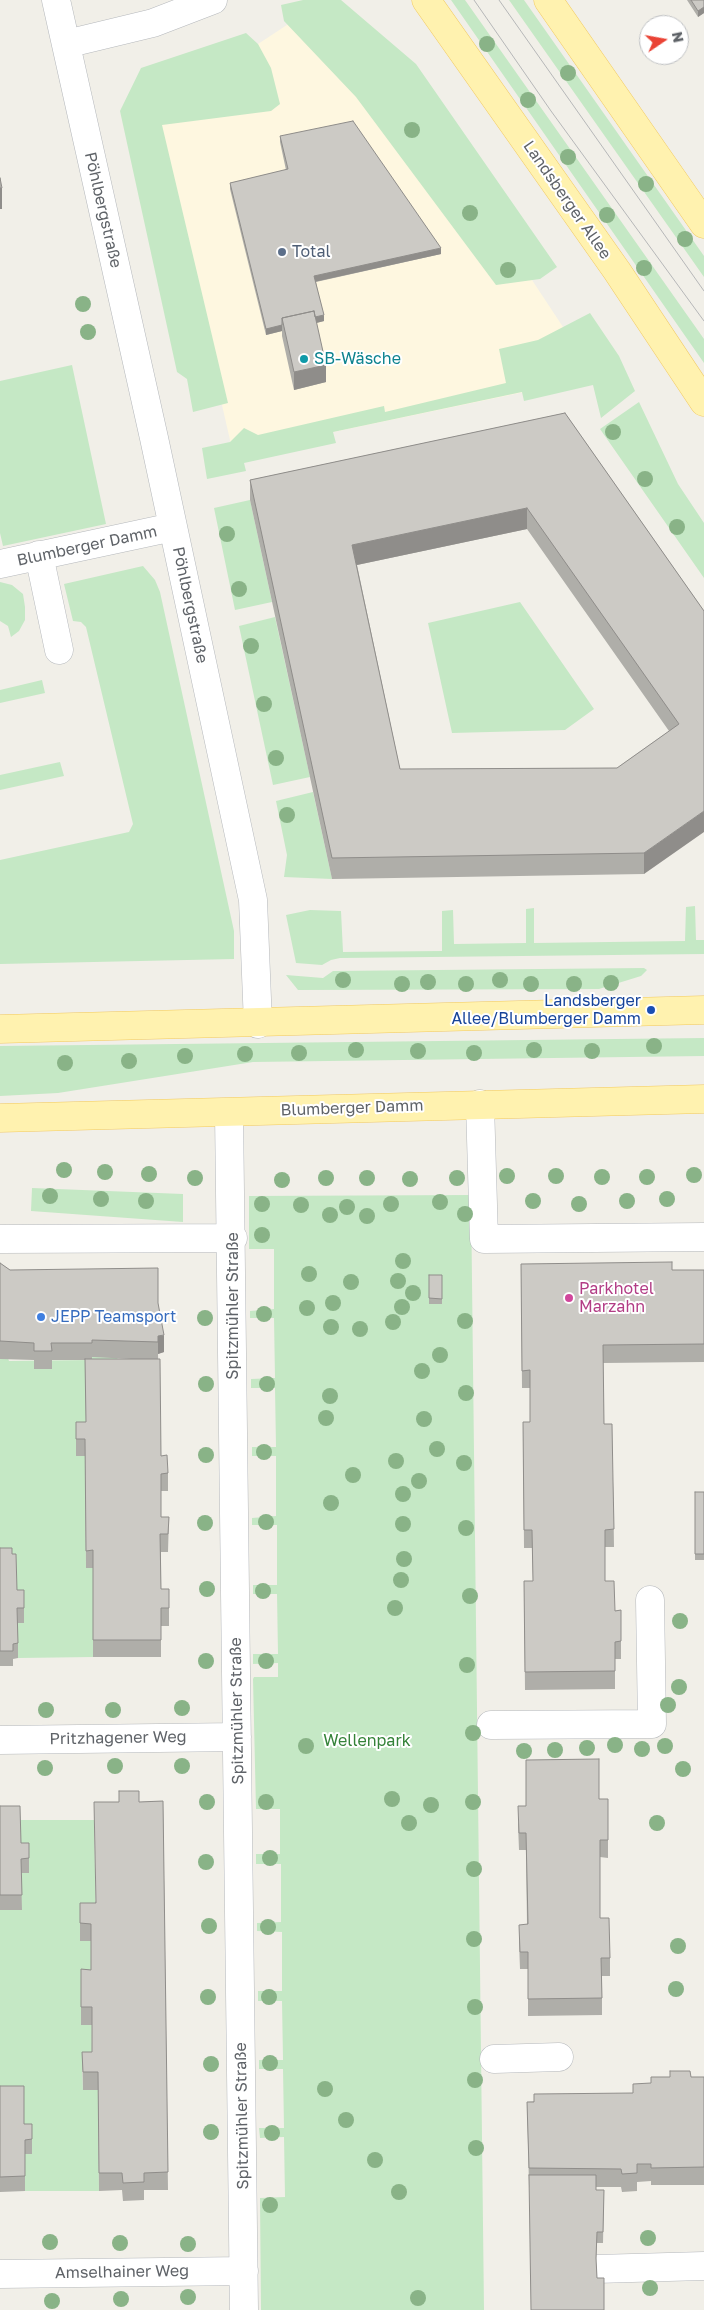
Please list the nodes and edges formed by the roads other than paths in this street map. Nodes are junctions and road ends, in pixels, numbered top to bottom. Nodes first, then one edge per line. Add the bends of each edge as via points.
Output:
1 (56, 0) edge
2 (213, 0) edge
3 (426, 0) edge
4 (548, 0) edge
5 (66, 44) junction
6 (704, 224) edge
7 (704, 402) edge
8 (174, 527) junction
9 (39, 555) junction
10 (0, 564) edge
11 (59, 650) dead end
12 (704, 1010) edge
13 (258, 1024) junction
14 (0, 1029) edge
15 (704, 1099) edge
16 (480, 1104) junction
17 (230, 1113) junction
18 (0, 1118) edge
19 (704, 1237) edge
20 (233, 1238) junction
21 (0, 1239) edge
22 (650, 1600) dead end
23 (491, 1725) dead end
24 (237, 1736) junction
25 (0, 1740) edge
26 (559, 2058) dead end
27 (494, 2059) dead end
28 (704, 2266) edge
29 (596, 2268) edge
30 (244, 2271) junction
31 (0, 2274) edge
32 (244, 2310) edge

1 - 5 street, Pöhlbergstraße
2 - 5 street via 153,23
3 - 7 main road, Landsberger Allee via 617,270
4 - 6 main road
5 - 8 street, Pöhlbergstraße
8 - 9 street, Blumberger Damm
8 - 13 street, Pöhlbergstraße via 253,900
9 - 10 street, Blumberger Damm
9 - 11 street
12 - 13 main road
13 - 14 main road
15 - 16 main road, Blumberger Damm
16 - 17 main road, Blumberger Damm
16 - 19 street via 484,1239
17 - 18 main road, Blumberger Damm
17 - 20 street, Spitzmühler Straße
20 - 21 street
20 - 24 street, Spitzmühler Straße
22 - 23 street via 652,1724
24 - 25 street, Pritzhagener Weg
24 - 30 street, Spitzmühler Straße
26 - 27 street
28 - 29 street
30 - 31 street, Amselhainer Weg
30 - 32 street, Spitzmühler Straße

